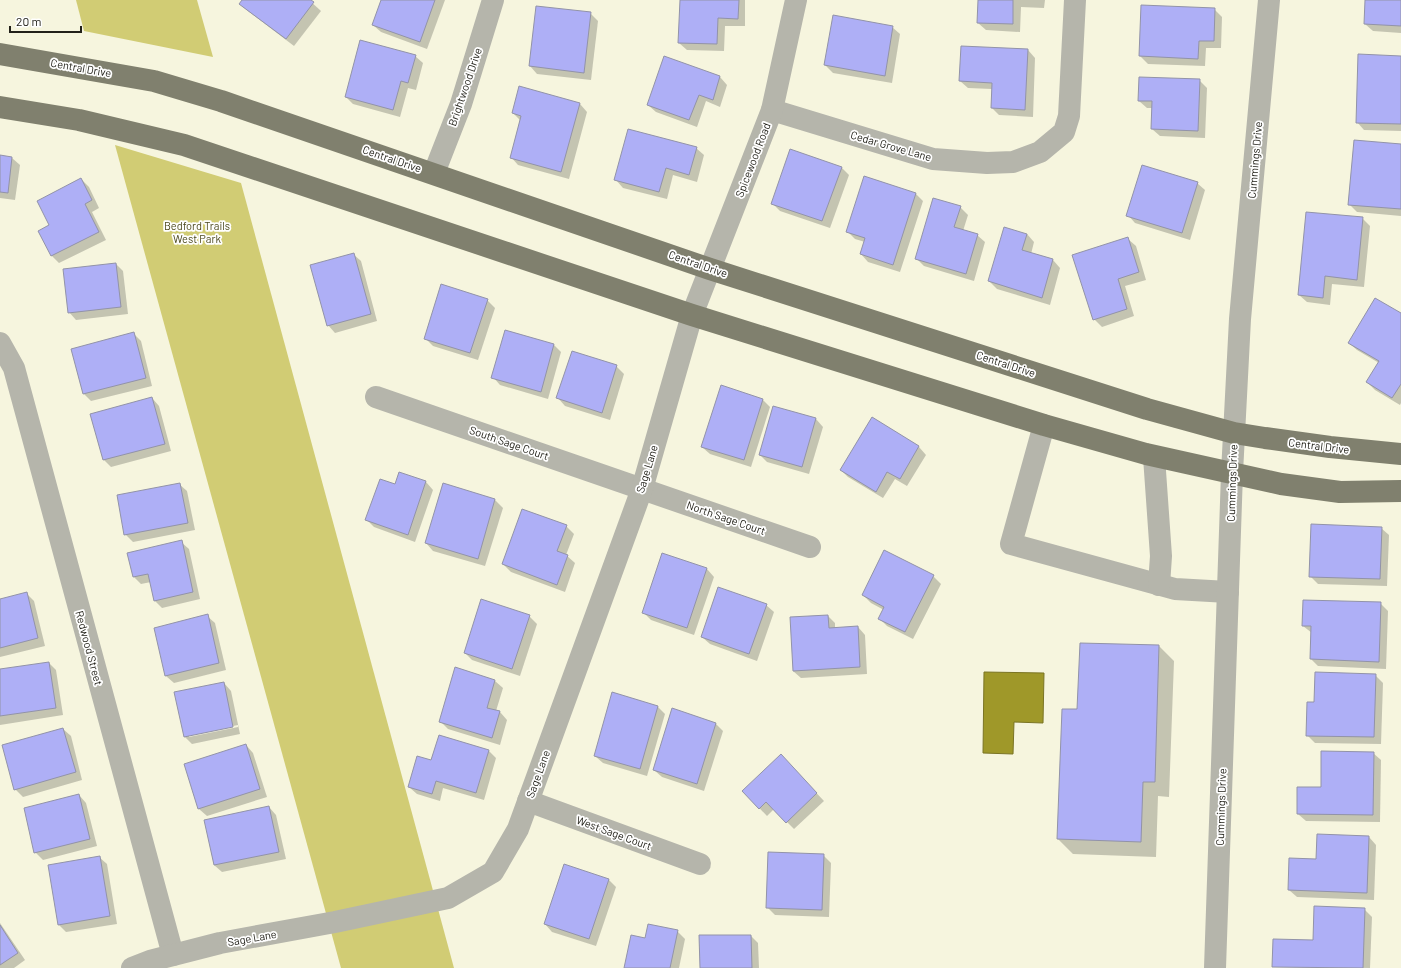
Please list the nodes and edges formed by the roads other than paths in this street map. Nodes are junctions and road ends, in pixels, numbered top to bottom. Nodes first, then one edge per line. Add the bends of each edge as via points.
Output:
1 (493, 0) edge
2 (796, 0) edge
3 (1075, 0) edge
4 (1269, 0) edge
5 (0, 54) edge
6 (0, 107) edge
7 (772, 110) junction
8 (434, 173) junction
9 (710, 269) junction
10 (692, 315) junction
11 (0, 343) edge
12 (376, 397) dead end
13 (1044, 426) junction
14 (1234, 433) junction
15 (1401, 454) edge
16 (1154, 456) junction
17 (1232, 473) junction
18 (642, 489) junction
19 (1401, 491) edge
20 (810, 547) dead end
21 (1159, 585) junction
22 (1228, 592) junction
23 (528, 801) junction
24 (700, 864) dead end
25 (173, 955) junction
26 (132, 968) edge
27 (1215, 968) edge

1 - 8 street, Brightwood Drive via 461,104
2 - 7 street, Spicewood Road
3 - 7 street, Cedar Grove Lane via 1069,116 1064,132 1050,145 1013,162 933,159
4 - 14 street, Cummings Drive via 1240,319
5 - 8 main road, Central Drive via 154,81
6 - 10 main road via 79,120 184,145
7 - 9 street, Spicewood Road
8 - 9 main road, Central Drive
9 - 10 street, Spicewood Road
9 - 14 main road, Central Drive via 1147,410
10 - 13 main road
10 - 18 street, Sage Lane
11 - 25 street, Redwood Street via 14,368
12 - 18 street, South Sage Court
13 - 16 main road
13 - 21 street via 1011,544
14 - 15 main road, Central Drive
14 - 17 street, Cummings Drive
16 - 17 main road
16 - 21 street via 1160,556
17 - 19 main road via 1282,484 1340,492
17 - 22 street, Cummings Drive
18 - 20 street, North Sage Court
18 - 23 street, Sage Lane
21 - 22 street via 1176,590
22 - 27 street, Cummings Drive
23 - 24 street, West Sage Court
23 - 25 street, Sage Lane via 518,829 493,872 448,898 220,943
25 - 26 street, Sage Lane

